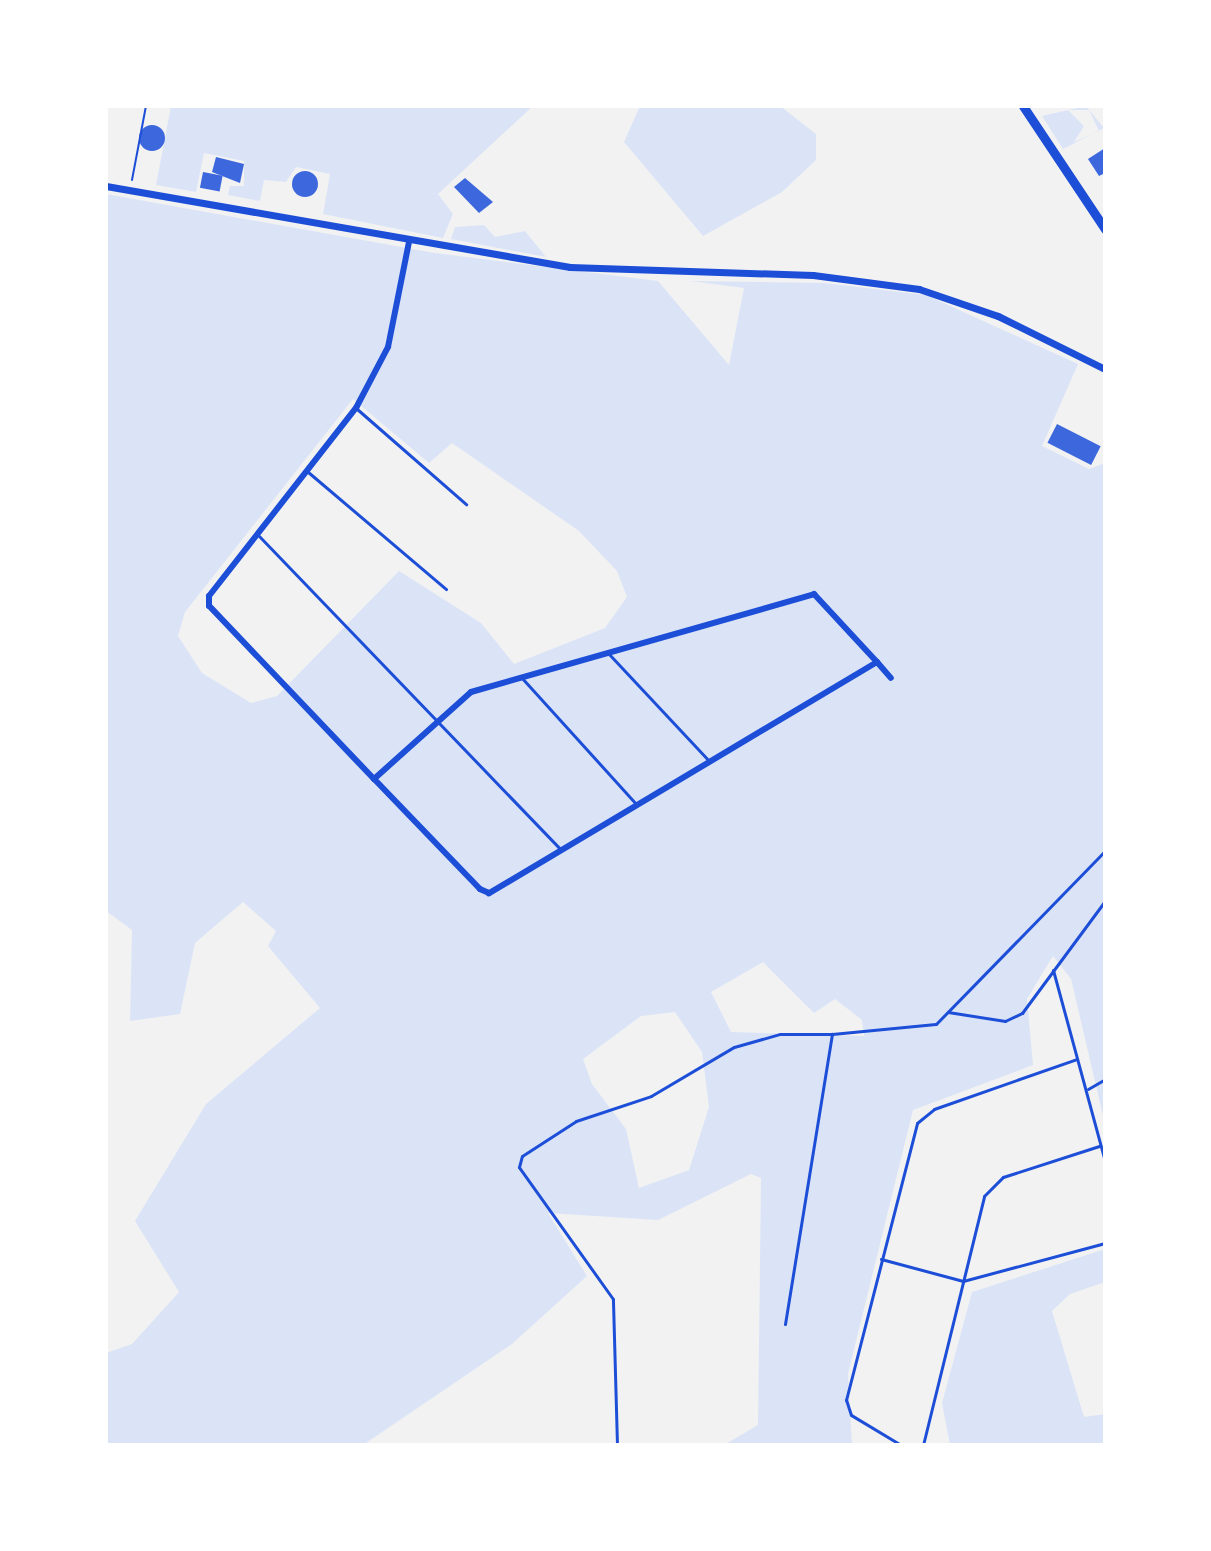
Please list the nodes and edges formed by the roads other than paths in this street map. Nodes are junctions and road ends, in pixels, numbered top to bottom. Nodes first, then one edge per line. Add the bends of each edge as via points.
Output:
1 (1023, 106) edge
2 (106, 186) edge
3 (1105, 229) edge
4 (409, 242) junction
5 (1105, 369) edge
6 (356, 408) junction
7 (308, 472) junction
8 (466, 504) dead end
9 (259, 536) junction
10 (446, 589) dead end
11 (608, 653) junction
12 (877, 662) junction
13 (521, 677) junction
14 (891, 678) dead end
15 (439, 719) junction
16 (709, 762) junction
17 (374, 779) junction
18 (637, 805) junction
19 (561, 850) junction
20 (1105, 851) edge
21 (1105, 901) edge
22 (1053, 970) junction
23 (947, 1012) junction
24 (832, 1034) junction
25 (1077, 1059) junction
26 (1105, 1079) edge
27 (1086, 1090) junction
28 (1099, 1146) junction
29 (1105, 1161) edge
30 (1105, 1243) edge
31 (881, 1258) junction
32 (963, 1281) junction
33 (785, 1324) dead end
34 (617, 1445) edge
35 (901, 1445) edge
36 (923, 1445) edge

1 - 3 main road
2 - 4 street
4 - 5 street via 621,272 813,275 919,289 998,316
4 - 6 street via 388,347
6 - 7 street
6 - 8 lane
7 - 9 street
7 - 10 lane
9 - 15 lane
9 - 17 street via 209,596 209,606
11 - 12 street via 814,594
11 - 13 street
11 - 16 lane
12 - 14 street
12 - 16 street
13 - 15 street via 471,692
13 - 18 lane
15 - 17 street
15 - 19 lane
16 - 18 street
17 - 19 street via 489,893
18 - 19 street
20 - 23 lane
21 - 22 lane
22 - 23 lane via 1013,1019
22 - 25 lane
23 - 24 lane via 930,1028
24 - 33 lane
24 - 34 lane via 780,1034 734,1047 651,1096 576,1121 522,1156 519,1167 613,1299
25 - 27 lane
25 - 31 lane via 924,1114
26 - 27 lane
27 - 28 lane
28 - 29 lane
28 - 32 lane via 992,1184
30 - 32 lane
31 - 32 lane
31 - 35 lane via 846,1408
32 - 36 lane

